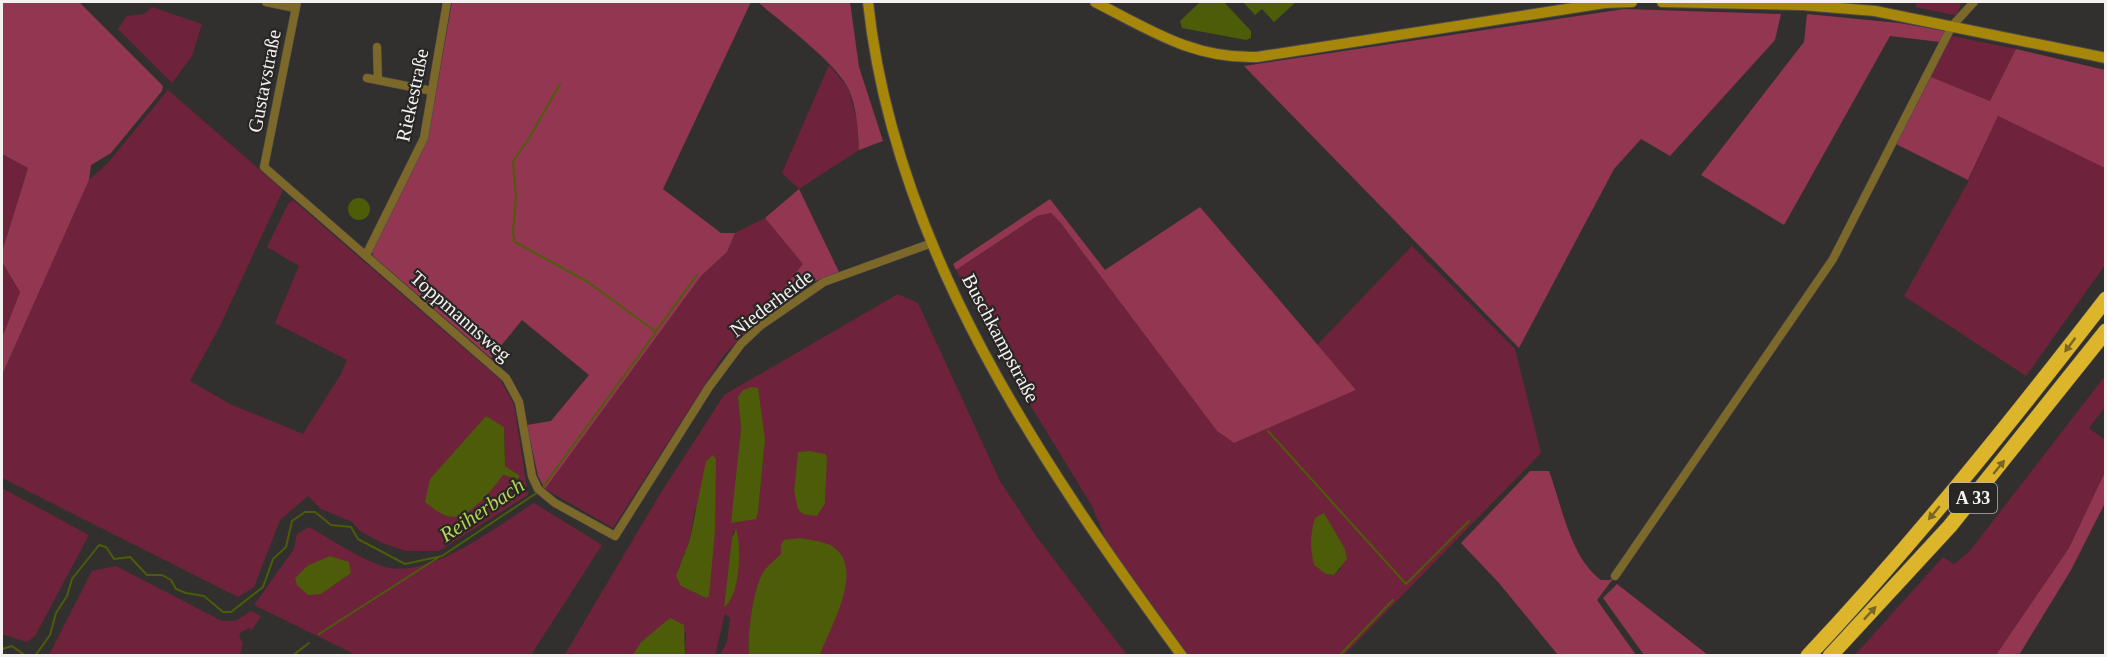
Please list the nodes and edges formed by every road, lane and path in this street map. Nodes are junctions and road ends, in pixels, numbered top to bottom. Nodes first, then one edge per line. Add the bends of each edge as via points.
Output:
1 (266, 2) edge
2 (447, 2) edge
3 (868, 2) edge
4 (1095, 2) edge
5 (1632, 2) edge
6 (1662, 2) edge
7 (1974, 2) edge
8 (296, 5) edge
9 (1952, 27) junction
10 (377, 47) dead end
11 (2106, 58) edge
12 (367, 78) dead end
13 (378, 80) junction
14 (432, 91) junction
15 (264, 168) joint
16 (932, 243) junction
17 (366, 255) junction
18 (2106, 299) edge
19 (2106, 331) edge
20 (615, 536) joint
21 (1616, 576) dead end
22 (1182, 656) edge
23 (1808, 656) edge
24 (1830, 656) edge

1 - 8 street
2 - 14 street, Riekestraße
3 - 16 street, Buschkampstraße via 883,92
4 - 5 street via 1174,43 1232,58 1581,6
6 - 9 street via 1846,7
7 - 9 street
8 - 15 street, Gustavstraße
9 - 11 street
9 - 21 street via 1833,259
10 - 13 street
12 - 13 street
13 - 14 street
14 - 17 street, Riekestraße via 424,138
15 - 17 street, Toppmannsweg
16 - 20 street, Niederheide via 824,282 741,344
16 - 22 street, Buschkampstraße via 963,312 1047,460 1109,556
17 - 20 street, Toppmannsweg via 506,378 519,402 532,476 538,489
18 -> 23 highway, A 33 via 1968,473
24 -> 19 highway, A 33 via 1950,526

